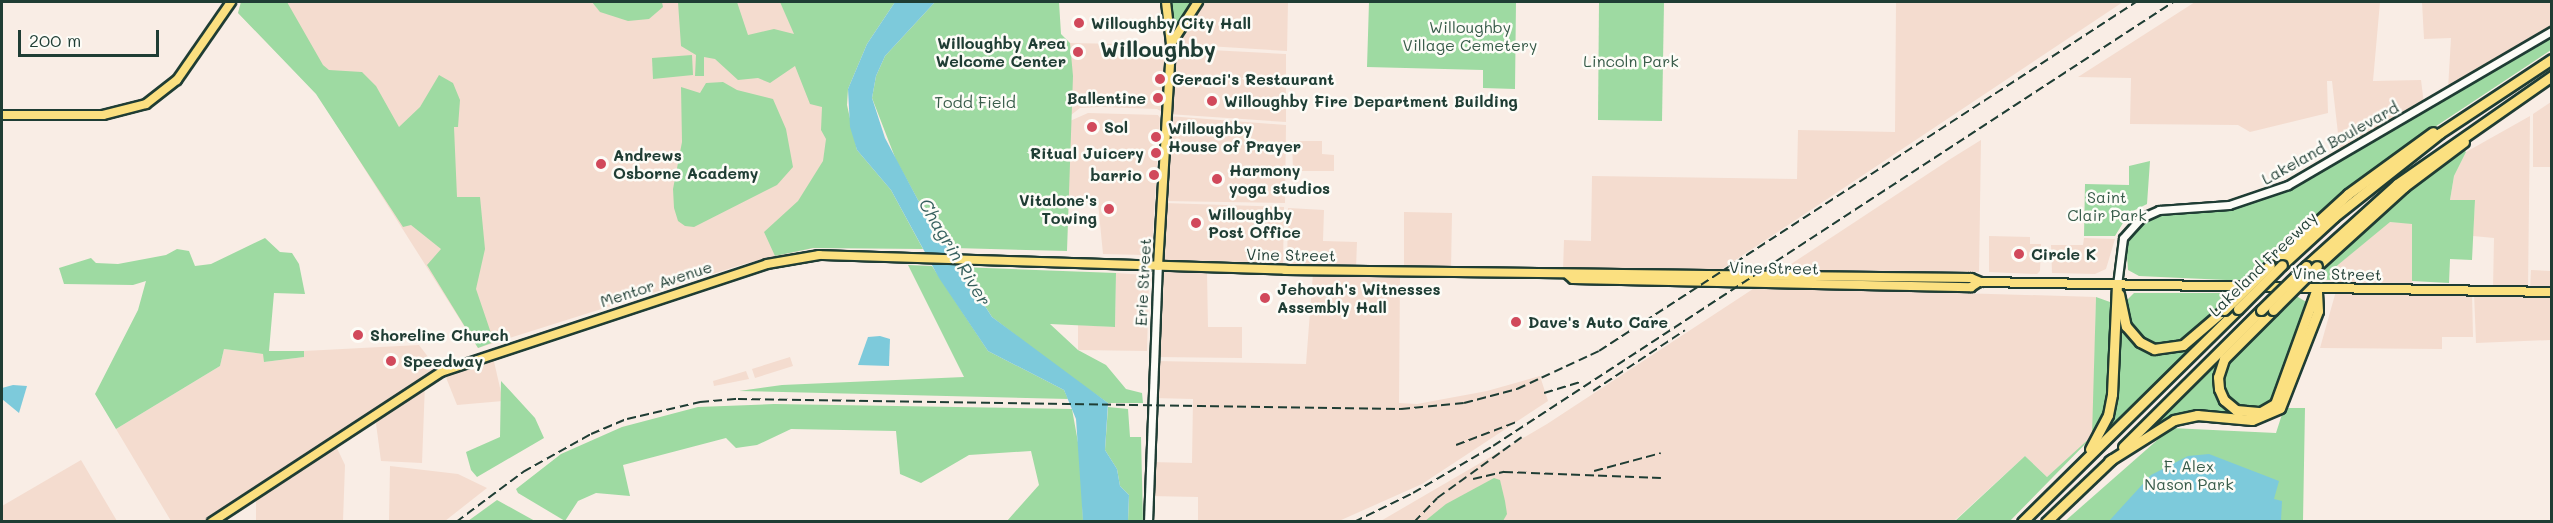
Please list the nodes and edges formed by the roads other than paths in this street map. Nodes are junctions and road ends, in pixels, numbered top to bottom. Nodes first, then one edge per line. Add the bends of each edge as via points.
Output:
1 (231, 2) edge
2 (1166, 2) edge
3 (1198, 2) edge
4 (1169, 25) junction
5 (1183, 27) junction
6 (2552, 31) edge
7 (1171, 44) junction
8 (2552, 59) edge
9 (2552, 76) edge
10 (2510, 87) junction
11 (2, 115) edge
12 (2490, 118) junction
13 (1158, 266) junction
14 (2117, 285) junction
15 (2317, 289) junction
16 (2552, 292) edge
17 (2086, 457) junction
18 (2109, 461) junction
19 (212, 522) edge
20 (1148, 522) edge
21 (2022, 522) edge
22 (2046, 522) edge

1 - 11 main road via 177,80 146,104 103,115
2 - 4 main road, Erie Street
3 - 5 main road
4 - 5 main road
4 - 7 main road, Erie Street
5 - 7 main road
6 - 14 street, Lakeland Boulevard via 2288,185 2229,205 2159,210 2141,218 2123,238
7 - 13 main road, Erie Street
8 - 10 highway, Lakeland Freeway
9 - 12 highway, Lakeland Freeway
10 - 14 highway, bridge via 2478,102 2348,194 2183,345 2154,349 2140,342 2126,326
10 - 17 highway, Lakeland Freeway, bridge via 2391,171 2282,265
12 - 15 highway, bridge via 2404,187 2224,359 2219,389 2224,400 2236,410 2261,412 2275,404
12 - 18 highway, Lakeland Freeway, bridge via 2397,184 2306,266
13 - 14 main road, Vine Street via 1971,278 1978,282
13 - 19 main road, Mentor Avenue via 819,255 767,264 441,372
13 - 20 street, Erie Street
14 - 15 main road, Vine Street
14 - 17 highway via 2112,394 2108,415
15 - 16 main road, Vine Street
15 - 18 highway via 2318,311 2280,408 2252,420 2197,415 2174,420
17 - 21 highway, Lakeland Freeway
18 - 22 highway, Lakeland Freeway

